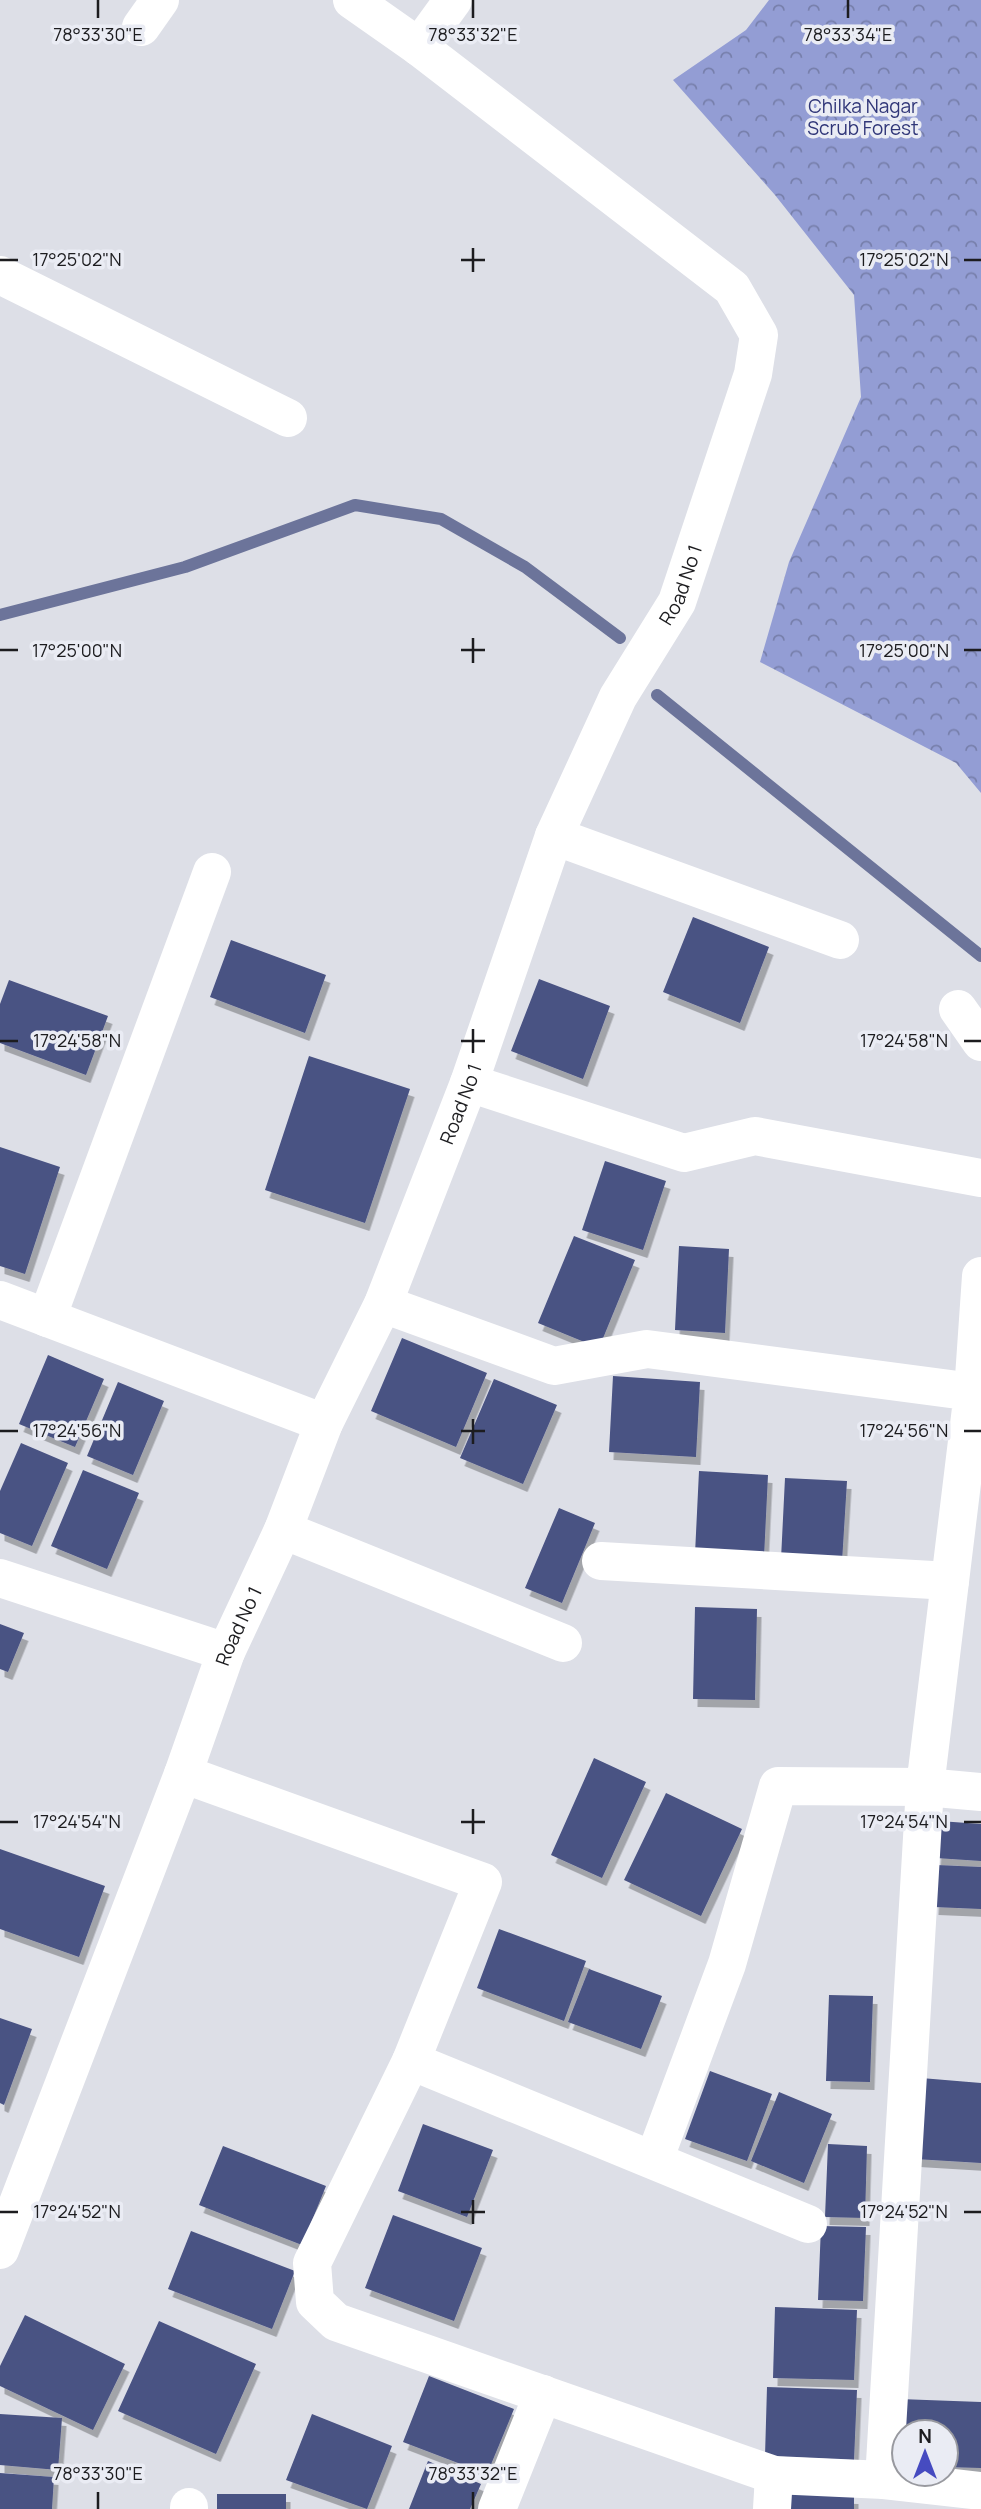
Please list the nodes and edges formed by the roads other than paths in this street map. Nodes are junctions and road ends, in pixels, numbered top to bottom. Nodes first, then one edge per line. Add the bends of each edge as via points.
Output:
1 (352, 0) edge
2 (453, 0) edge
3 (419, 47) junction
4 (0, 275) edge
5 (288, 418) dead end
6 (554, 836) junction
7 (212, 872) dead end
8 (840, 940) dead end
9 (958, 1009) dead end
10 (981, 1041) edge
11 (469, 1083) junction
12 (981, 1178) edge
13 (981, 1276) edge
14 (0, 1300) edge
15 (383, 1304) junction
16 (47, 1318) junction
17 (973, 1392) junction
18 (324, 1423) junction
19 (283, 1530) junction
20 (601, 1561) dead end
21 (0, 1578) edge
22 (950, 1581) junction
23 (563, 1643) dead end
24 (226, 1652) junction
25 (183, 1774) junction
26 (925, 1787) junction
27 (981, 1792) edge
28 (411, 2061) junction
29 (654, 2160) junction
30 (808, 2224) dead end
31 (0, 2250) edge
32 (543, 2395) junction
33 (884, 2480) junction
34 (773, 2492) edge
35 (977, 2497) edge
36 (497, 2509) edge

1 - 3 street, Road No 1
2 - 3 street
3 - 6 street, Road No 1 via 732,288 759,335 753,374 677,602 618,697
4 - 5 street
6 - 8 street
6 - 11 street, Road No 1
7 - 16 street
9 - 10 street
11 - 12 street via 684,1153 755,1136
11 - 15 street, Road No 1
13 - 17 street
14 - 16 street
15 - 17 street via 554,1366 647,1349
15 - 18 street, Road No 1
16 - 18 street
17 - 22 street
18 - 19 street, Road No 1
19 - 23 street
19 - 24 street, Road No 1
20 - 22 street
21 - 24 street
22 - 26 street
24 - 25 street, Road No 1
25 - 28 street via 483,1882
25 - 31 street, Road No 1
26 - 27 street
26 - 29 street via 778,1786 727,1964
26 - 33 street
28 - 29 street
28 - 32 street via 312,2263 315,2302 336,2322
29 - 30 street
32 - 34 street
32 - 36 street
33 - 34 street
33 - 35 street

